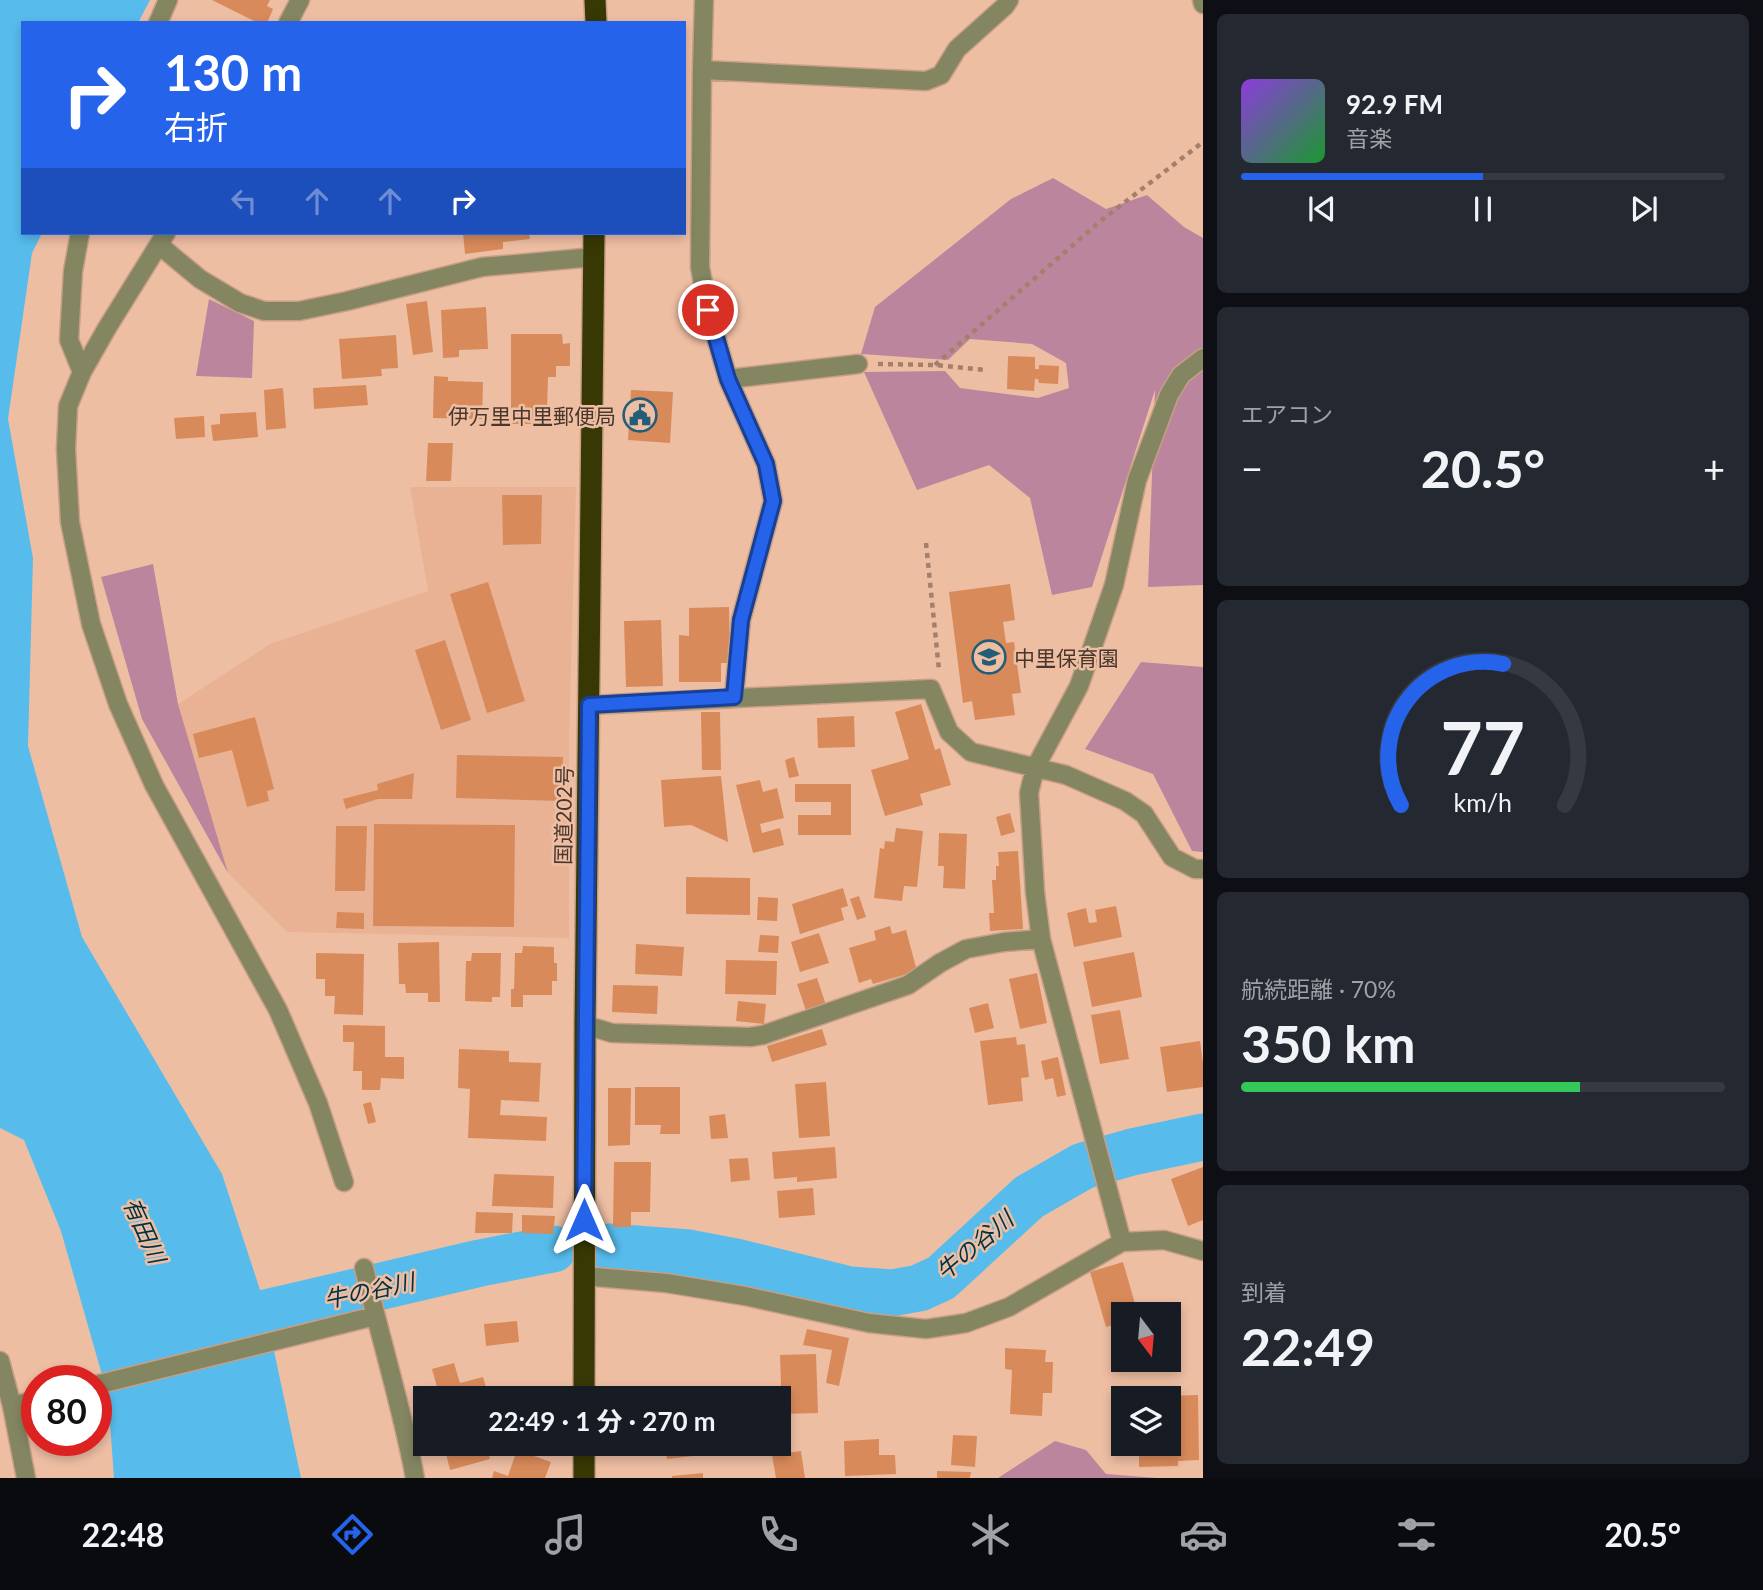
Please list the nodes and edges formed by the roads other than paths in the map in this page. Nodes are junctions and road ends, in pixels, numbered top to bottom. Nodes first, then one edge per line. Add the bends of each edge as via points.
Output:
1 (168, 0) edge
2 (300, 0) edge
3 (595, 0) edge
4 (704, 0) edge
5 (1009, 0) edge
6 (159, 21) edge
7 (289, 21) edge
8 (596, 21) edge
9 (702, 70) junction
10 (80, 235) edge
11 (594, 235) edge
12 (162, 239) edge
13 (594, 257) junction
14 (1203, 358) edge
15 (858, 363) road end
16 (82, 372) junction
17 (728, 379) junction
18 (734, 697) junction
19 (589, 705) junction
20 (1035, 768) junction
21 (1203, 869) edge
22 (1041, 939) junction
23 (585, 1025) junction
24 (344, 1182) dead end
25 (1122, 1242) junction
26 (1203, 1251) edge
27 (364, 1268) dead end
28 (584, 1276) junction
29 (375, 1316) junction
30 (0, 1361) edge
31 (112, 1381) edge
32 (584, 1386) edge
33 (21, 1404) edge
34 (12, 1406) junction
35 (584, 1456) edge
36 (26, 1478) edge
37 (415, 1478) edge
38 (584, 1478) edge

1 - 6 street
2 - 7 street
3 - 8 highway
4 - 9 street
5 - 9 street via 957,49 941,75 926,81
9 - 17 street via 700,267
10 - 16 street via 69,340
11 - 13 highway, 国道202号
12 - 13 street via 200,279 240,303 264,311 347,301 482,267
12 - 16 street
13 - 19 highway, 国道202号
14 - 20 street via 1181,375 1169,395 1137,480 1114,585 1079,686
15 - 17 street
16 - 24 street via 68,405 66,449 70,522 91,624 118,704 154,785 278,1010 318,1103
17 - 18 street via 766,464 773,501 741,620
18 - 19 street
18 - 20 street via 931,689 949,732 971,752
19 - 23 highway, 国道202号
20 - 21 street via 1066,775 1125,801 1144,814 1172,857
20 - 22 street via 1028,793
22 - 23 street via 966,949 908,985 763,1035 612,1033
22 - 25 street
23 - 28 highway, 国道202号
25 - 26 street via 1164,1240
25 - 28 street via 1009,1307 966,1323 926,1329 666,1283
27 - 29 street
28 - 32 highway, 国道202号
29 - 31 street
29 - 37 street
30 - 34 street
33 - 34 street
34 - 36 street
35 - 38 highway

